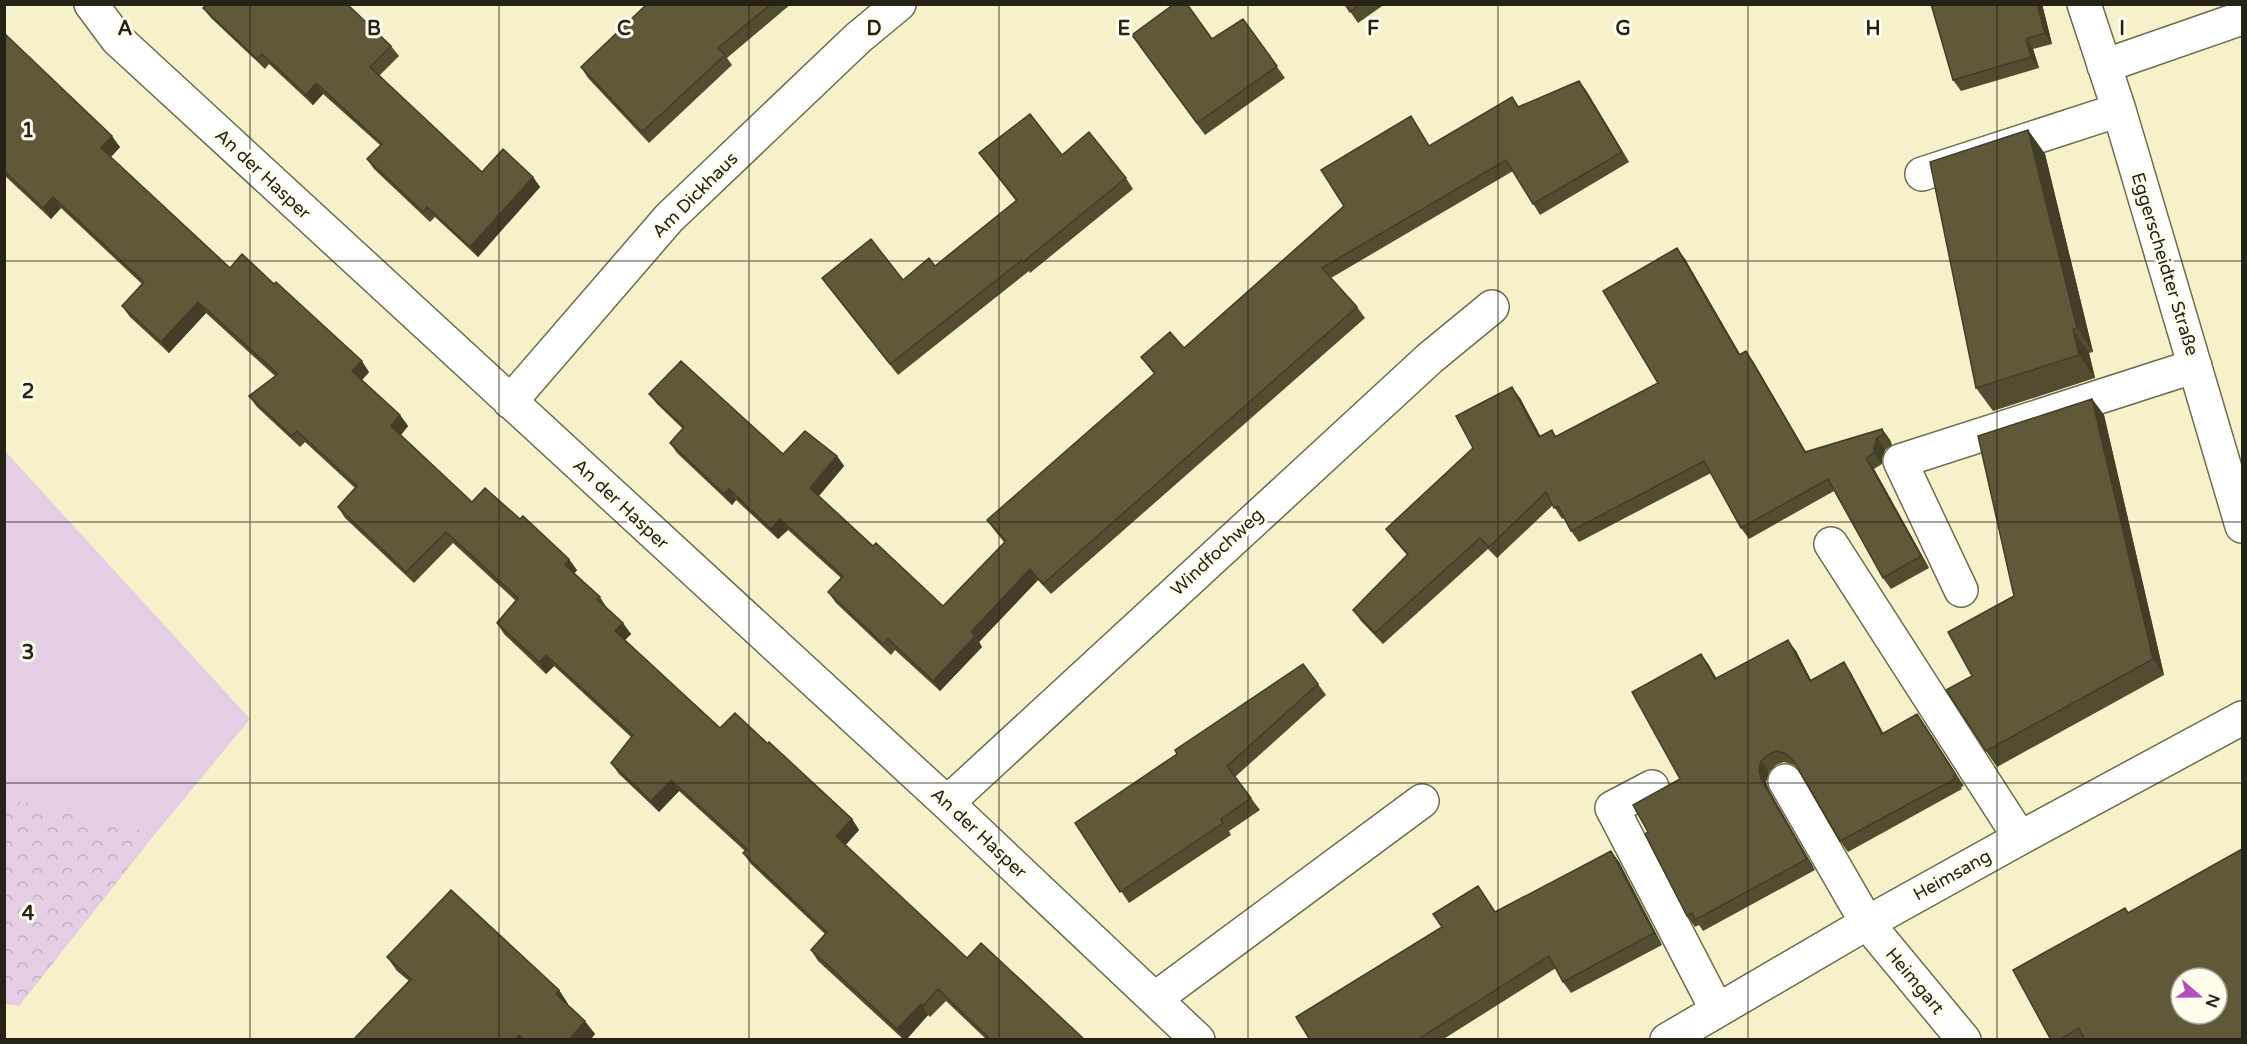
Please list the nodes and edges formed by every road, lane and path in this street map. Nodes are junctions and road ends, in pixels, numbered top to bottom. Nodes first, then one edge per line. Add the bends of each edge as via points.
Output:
1 (91, 4) edge
2 (899, 4) edge
3 (2084, 4) edge
4 (2242, 18) edge
5 (2104, 66) junction
6 (2119, 110) junction
7 (1922, 174) dead end
8 (1492, 307) dead end
9 (2195, 366) junction
10 (510, 402) junction
11 (2242, 526) edge
12 (1831, 544) dead end
13 (1961, 590) dead end
14 (2242, 718) edge
15 (1785, 781) dead end
16 (1652, 787) dead end
17 (1422, 801) dead end
18 (946, 802) junction
19 (2020, 838) junction
20 (1867, 923) junction
21 (1156, 998) junction
22 (1717, 1010) junction
23 (1198, 1040) edge
24 (1666, 1040) edge
25 (1964, 1040) edge

1 - 10 street, An der Hasper via 117,39
2 - 10 street, Am Dickhaus via 858,38 669,218
3 - 5 street, Eggerscheidter Straße
4 - 5 street
5 - 6 street, Eggerscheidter Straße
6 - 7 street
6 - 9 street, Eggerscheidter Straße
8 - 18 street, Windfochweg via 1430,358
9 - 11 street, Eggerscheidter Straße
9 - 13 street via 1900,460
10 - 18 street, An der Hasper
12 - 19 street
14 - 19 street, Heimsang
15 - 20 street, Heimgart
16 - 22 street via 1612,808
17 - 21 street
18 - 21 street, An der Hasper
19 - 20 street, Heimsang
20 - 22 street, Heimsang
20 - 25 street, Heimgart
21 - 23 street, An der Hasper
22 - 24 street, Heimsang

